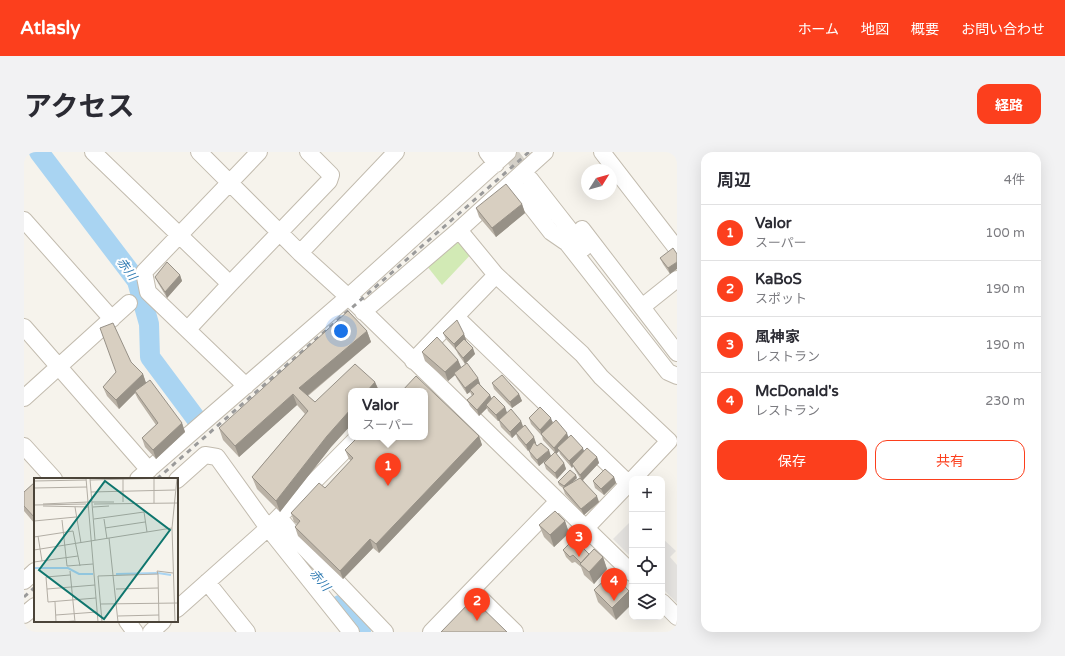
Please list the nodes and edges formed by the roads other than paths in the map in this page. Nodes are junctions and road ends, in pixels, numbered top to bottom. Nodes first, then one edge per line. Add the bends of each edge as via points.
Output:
1 (93, 152) edge
2 (199, 152) edge
3 (259, 152) edge
4 (308, 152) edge
5 (396, 152) edge
6 (508, 152) edge
7 (545, 152) edge
8 (602, 152) edge
9 (491, 158) edge
10 (531, 172) junction
11 (230, 182) junction
12 (512, 182) junction
13 (24, 220) edge
14 (459, 230) junction
15 (280, 232) junction
16 (179, 234) junction
17 (677, 249) edge
18 (300, 253) junction
19 (496, 275) junction
20 (677, 280) edge
21 (230, 284) junction
22 (348, 297) junction
23 (129, 304) dead end
24 (642, 307) junction
25 (363, 312) junction
26 (456, 317) junction
27 (112, 319) junction
28 (24, 327) edge
29 (188, 329) junction
30 (677, 352) edge
31 (59, 367) junction
32 (677, 368) edge
33 (416, 371) junction
34 (677, 376) edge
35 (246, 386) junction
36 (24, 398) edge
37 (355, 440) edge
38 (24, 446) edge
39 (144, 474) edge
40 (636, 476) edge
41 (53, 478) edge
42 (178, 479) edge
43 (629, 479) edge
44 (629, 483) edge
45 (558, 501) junction
46 (274, 523) junction
47 (586, 528) junction
48 (629, 570) edge
49 (207, 582) junction
50 (472, 590) junction
51 (665, 605) edge
52 (34, 607) edge
53 (178, 608) edge
54 (24, 615) edge
55 (677, 617) edge
56 (128, 622) edge
57 (162, 622) edge
58 (135, 632) edge
59 (151, 632) edge
60 (247, 632) edge
61 (351, 632) edge
62 (385, 632) edge
63 (431, 632) edge
64 (515, 632) edge

1 - 16 street
2 - 11 street
3 - 11 street
4 - 15 street via 331,175 329,181
5 - 18 street
6 - 9 street
7 - 10 street
8 - 17 street
9 - 22 street
10 - 12 street
10 - 24 street
10 - 32 street
11 - 15 street
11 - 16 street
12 - 14 street
12 - 34 street via 551,232 567,242 668,372
13 - 27 street
14 - 19 street
14 - 25 street
15 - 18 street
15 - 21 street
16 - 21 street
16 - 29 street via 144,272 148,292
18 - 22 street
19 - 26 street
19 - 40 street via 582,354 601,377 669,442
20 - 24 street
21 - 29 street
22 - 25 street
22 - 35 street
23 - 27 street
24 - 30 street
25 - 33 street
26 - 33 street
26 - 43 street
27 - 31 street
28 - 31 street
29 - 35 street
31 - 36 street
31 - 39 street
33 - 45 street
35 - 39 street
37 - 46 street
38 - 41 street
42 - 46 street via 205,455 217,458
44 - 47 street
45 - 47 street
45 - 50 street
46 - 49 street
46 - 61 street
46 - 62 street via 299,542
47 - 48 street
49 - 53 street
49 - 60 street
50 - 63 street
50 - 64 street
51 - 55 street
52 - 54 street
56 - 58 street
57 - 59 street

